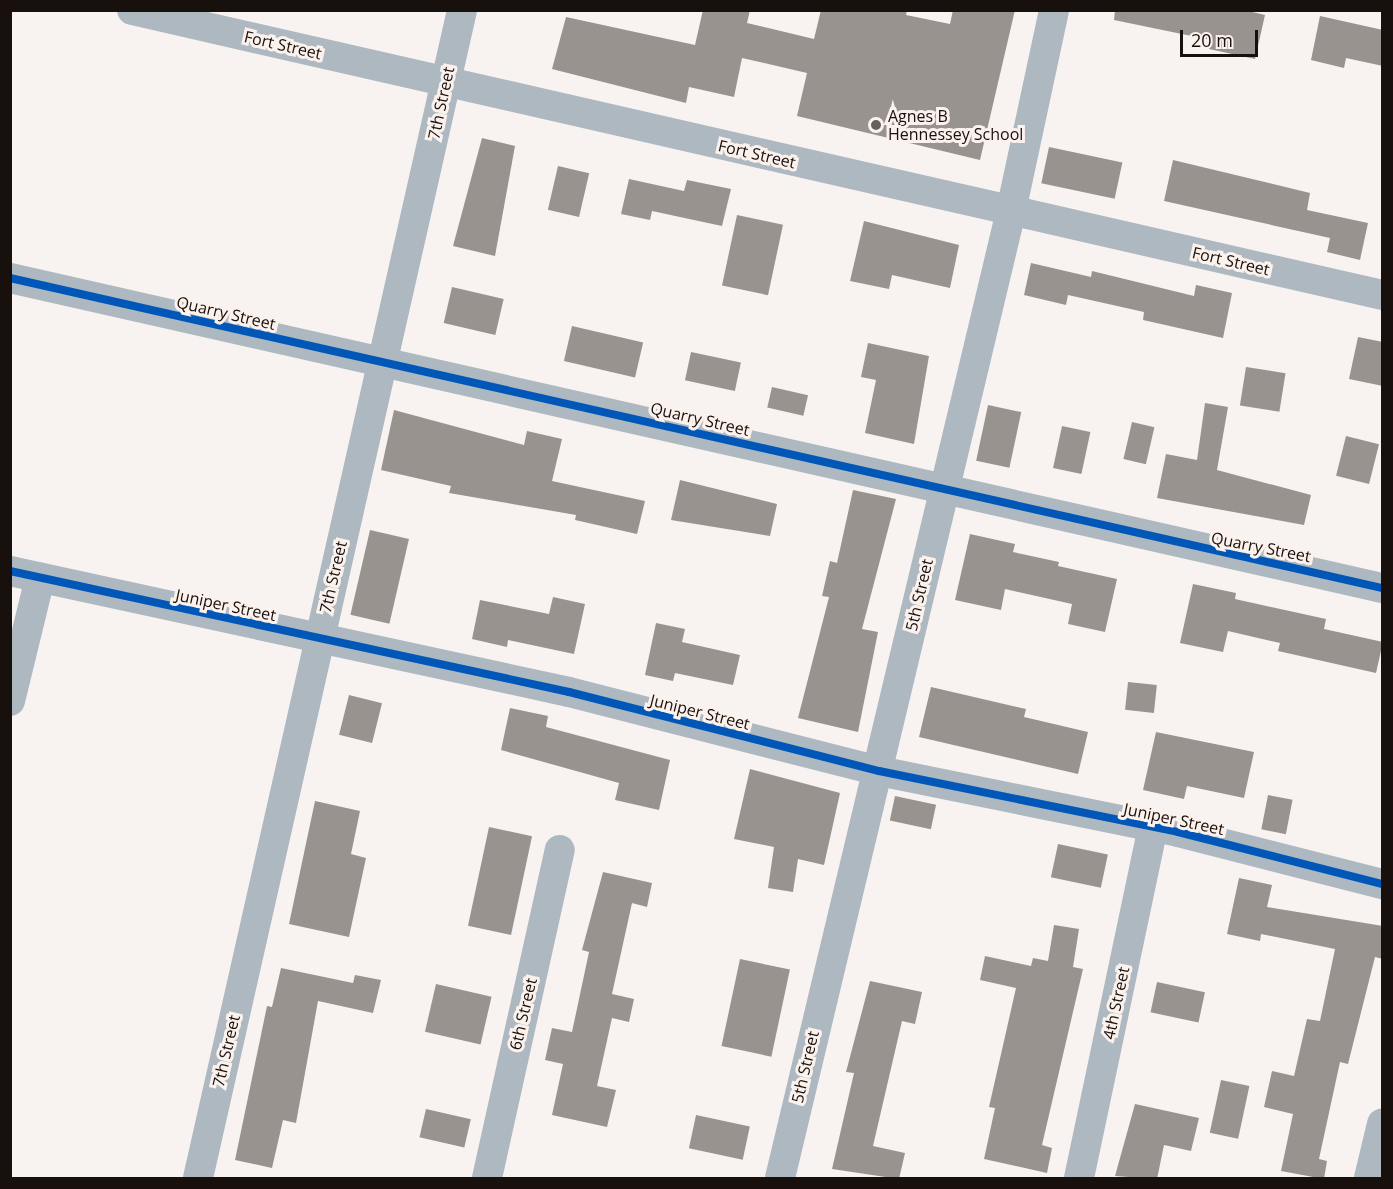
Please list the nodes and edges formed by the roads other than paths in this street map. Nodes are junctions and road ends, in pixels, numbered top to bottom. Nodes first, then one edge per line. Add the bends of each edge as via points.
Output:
1 (132, 10) edge
2 (462, 10) edge
3 (1054, 10) edge
4 (445, 81) junction
5 (1011, 211) junction
6 (10, 278) edge
7 (1383, 295) edge
8 (382, 362) junction
9 (943, 489) junction
10 (10, 571) edge
11 (40, 578) junction
12 (1383, 588) edge
13 (319, 639) junction
14 (10, 701) edge
15 (879, 771) junction
16 (1153, 828) junction
17 (560, 850) dead end
18 (1383, 884) edge
19 (1383, 1124) edge
20 (198, 1179) edge
21 (487, 1179) edge
22 (780, 1179) edge
23 (1079, 1179) edge
24 (1369, 1179) edge

1 - 4 street, Fort Street
2 - 4 street, 7th Street
3 - 5 street, 5th Street
4 - 5 street, Fort Street
4 - 8 street, 7th Street
5 - 7 street, Fort Street
5 - 9 street, 5th Street
6 - 8 street, Quarry Street
8 - 9 street, Quarry Street
8 - 13 street, 7th Street
9 - 12 street, Quarry Street
9 - 15 street, 5th Street
10 - 11 street, Juniper Street
11 - 13 street, Juniper Street
11 - 14 street
13 - 15 street, Juniper Street via 569,692
13 - 20 street, 7th Street
15 - 16 street, Juniper Street
15 - 22 street, 5th Street
16 - 18 street, Juniper Street
16 - 23 street, 4th Street
17 - 21 street, 6th Street
19 - 24 street

